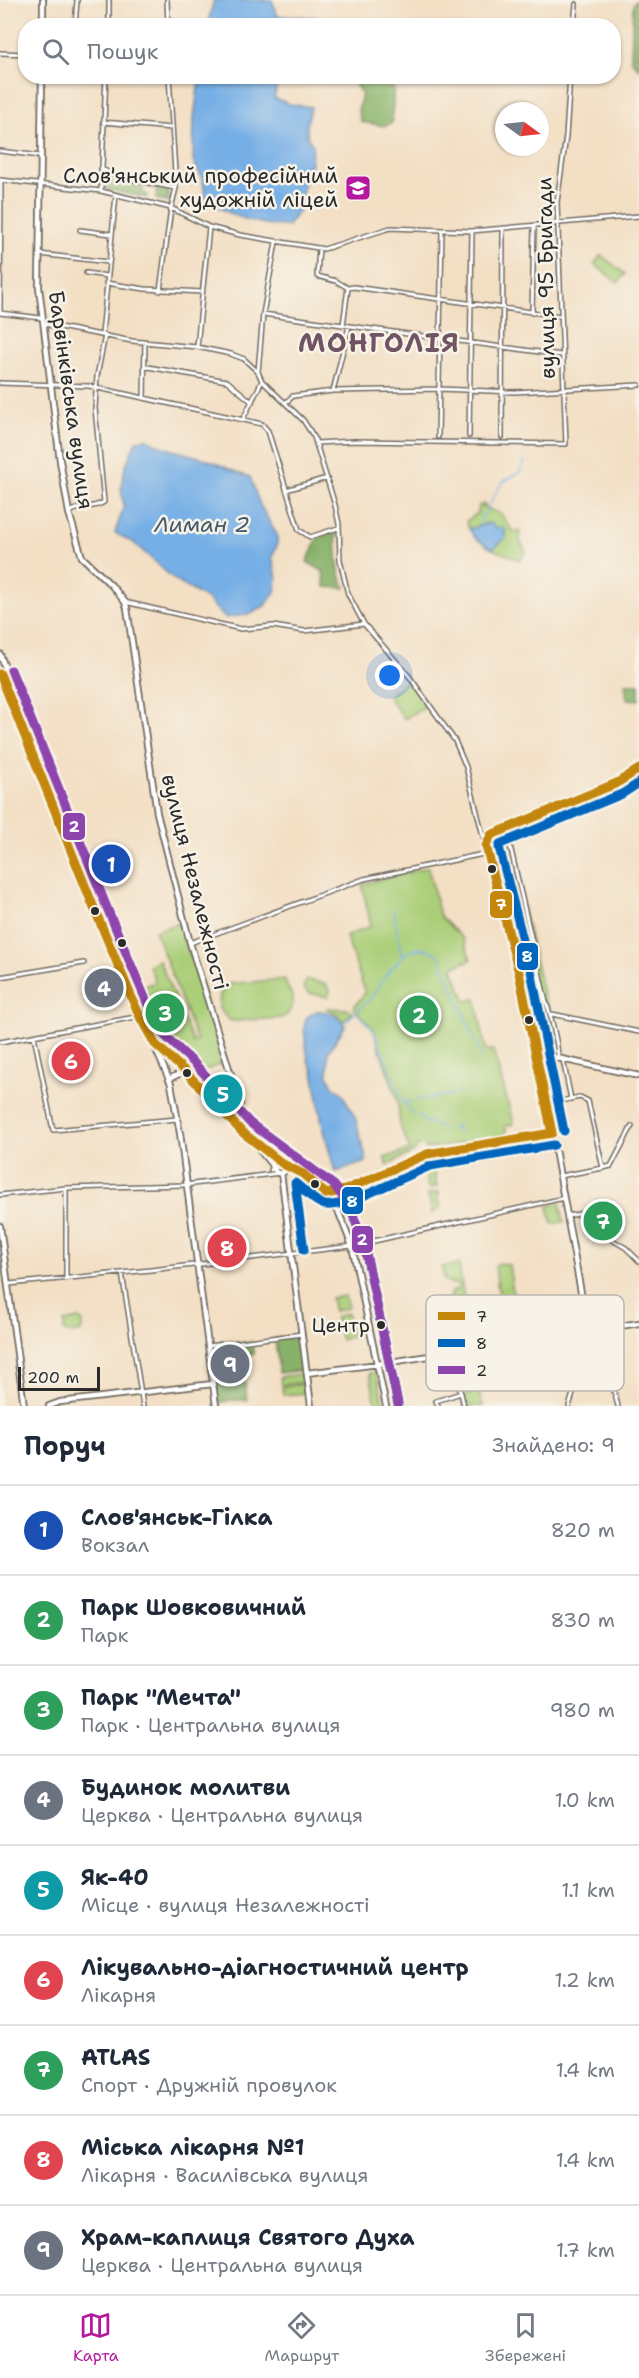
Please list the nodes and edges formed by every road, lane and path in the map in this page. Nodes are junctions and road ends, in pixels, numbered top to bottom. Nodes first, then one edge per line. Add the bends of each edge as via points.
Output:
1 (43, 0) edge
2 (77, 0) edge
3 (109, 0) edge
4 (168, 0) edge
5 (576, 4) dead end
6 (43, 18) edge
7 (76, 18) edge
8 (109, 18) edge
9 (168, 18) edge
10 (575, 18) edge
11 (0, 53) edge
12 (18, 54) edge
13 (42, 84) edge
14 (105, 84) edge
15 (170, 84) edge
16 (569, 84) edge
17 (103, 122) junction
18 (172, 128) junction
19 (0, 151) edge
20 (40, 156) junction
21 (101, 169) junction
22 (1, 180) edge
23 (40, 183) junction
24 (176, 188) junction
25 (101, 191) junction
26 (116, 195) junction
27 (171, 208) junction
28 (639, 216) edge
29 (557, 224) junction
30 (534, 226) junction
31 (209, 227) junction
32 (503, 228) junction
33 (81, 230) dead end
34 (442, 231) junction
35 (472, 231) junction
36 (112, 234) junction
37 (276, 242) junction
38 (320, 248) junction
39 (39, 254) junction
40 (108, 262) junction
41 (86, 273) dead end
42 (107, 276) junction
43 (106, 283) junction
44 (348, 288) junction
45 (160, 291) junction
46 (202, 292) junction
47 (441, 300) junction
48 (471, 304) junction
49 (502, 309) junction
50 (0, 313) edge
51 (532, 313) junction
52 (262, 314) junction
53 (560, 316) junction
54 (42, 321) junction
55 (343, 325) junction
56 (349, 326) junction
57 (104, 335) junction
58 (440, 338) junction
59 (145, 341) junction
60 (471, 343) junction
61 (197, 347) junction
62 (502, 347) junction
63 (561, 355) junction
64 (144, 368) junction
65 (258, 372) junction
66 (262, 381) junction
67 (0, 383) edge
68 (51, 383) junction
69 (639, 385) edge
70 (96, 387) junction
71 (439, 389) junction
72 (470, 389) junction
73 (562, 389) junction
74 (333, 391) junction
75 (502, 392) junction
76 (144, 398) junction
77 (252, 402) junction
78 (285, 403) junction
79 (243, 419) junction
80 (469, 436) dead end
81 (438, 437) dead end
82 (502, 437) dead end
83 (315, 443) junction
84 (327, 478) junction
85 (285, 490) junction
86 (69, 513) junction
87 (338, 528) junction
88 (125, 602) junction
89 (364, 624) junction
90 (0, 654) edge
91 (0, 674) edge
92 (639, 769) edge
93 (639, 783) edge
94 (508, 837) junction
95 (486, 846) junction
96 (488, 853) junction
97 (190, 943) junction
98 (84, 963) dead end
99 (0, 977) edge
100 (552, 1014) junction
101 (143, 1016) junction
102 (639, 1032) edge
103 (34, 1036) junction
104 (0, 1042) edge
105 (155, 1044) junction
106 (537, 1057) junction
107 (561, 1059) junction
108 (185, 1071) junction
109 (639, 1076) edge
110 (169, 1079) junction
111 (571, 1099) junction
112 (546, 1104) junction
113 (178, 1119) junction
114 (237, 1119) junction
115 (632, 1126) dead end
116 (242, 1132) junction
117 (552, 1133) junction
118 (283, 1164) junction
119 (273, 1167) junction
120 (603, 1168) junction
121 (281, 1173) junction
122 (266, 1174) junction
123 (303, 1174) junction
124 (560, 1176) junction
125 (187, 1185) junction
126 (66, 1188) junction
127 (345, 1190) junction
128 (326, 1194) junction
129 (0, 1195) edge
130 (564, 1198) junction
131 (339, 1213) junction
132 (567, 1216) junction
133 (0, 1226) edge
134 (352, 1246) junction
135 (292, 1252) junction
136 (639, 1261) edge
137 (196, 1264) junction
138 (122, 1273) junction
139 (66, 1278) junction
140 (9, 1284) junction
141 (581, 1295) edge
142 (639, 1323) edge
143 (624, 1325) edge
144 (303, 1334) junction
145 (208, 1346) junction
146 (426, 1356) edge
147 (378, 1364) junction
148 (308, 1373) junction
149 (213, 1384) junction
150 (460, 1391) edge
151 (574, 1391) edge
152 (614, 1391) edge
153 (141, 1394) junction
154 (461, 1394) junction
155 (24, 1406) edge
156 (49, 1406) edge
157 (143, 1406) edge
158 (216, 1406) edge
159 (311, 1406) edge
160 (386, 1406) edge
161 (438, 1406) edge
162 (464, 1406) edge
163 (569, 1406) edge
164 (618, 1406) edge

1 - 6 street
2 - 7 street
3 - 8 street
4 - 9 street
5 - 10 street
11 - 12 street
13 - 20 street, Барвінківська вулиця
14 - 17 street
15 - 18 street
16 - 29 street, вулиця 95 Бригади
17 - 18 street
17 - 21 street
18 - 24 street
19 - 20 street
20 - 23 street, Барвінківська вулиця
21 - 24 street via 120,177
21 - 25 street
22 - 23 street
22 - 50 street
23 - 25 street
23 - 39 street, Барвінківська вулиця
24 - 27 street
25 - 26 street
26 - 27 street
26 - 36 street
27 - 31 street
27 - 45 street
28 - 29 street
29 - 30 street
29 - 53 street, вулиця 95 Бригади
30 - 32 street
30 - 51 street
31 - 37 street
31 - 46 street
32 - 35 street
32 - 49 street
33 - 36 street
34 - 35 street
34 - 38 street via 390,228
34 - 47 street
35 - 48 street
36 - 40 street
37 - 38 street
37 - 52 street
38 - 44 street via 317,276
39 - 40 street
39 - 54 street, Барвінківська вулиця
40 - 42 street
41 - 42 street
42 - 43 street
43 - 45 street
43 - 57 street
44 - 47 street
44 - 55 street
45 - 46 street
46 - 61 street
47 - 48 street
47 - 58 street
48 - 49 street
48 - 60 street
49 - 51 street
49 - 62 street
50 - 54 street
51 - 53 street
52 - 55 street
52 - 65 street
53 - 63 street, вулиця 95 Бригади
54 - 57 street
54 - 68 street, Барвінківська вулиця
55 - 56 street
56 - 58 street
56 - 74 street
57 - 59 street
57 - 70 street
58 - 60 street
58 - 71 street
59 - 61 street
59 - 64 street
60 - 62 street
60 - 72 street
61 - 65 street via 237,356
62 - 63 street
62 - 75 street
63 - 73 street, вулиця 95 Бригади
64 - 76 street
64 - 77 street via 227,381
65 - 66 street
66 - 77 street
66 - 78 street
67 - 68 street
68 - 70 street
68 - 86 street, Барвінківська вулиця
69 - 73 street
70 - 76 street
70 - 86 street via 104,502
71 - 72 street
71 - 74 street
71 - 81 street
72 - 75 street
72 - 80 street
73 - 75 street
73 - 83 street, вулиця 95 Бригади via 566,444
74 - 78 street via 293,396
75 - 82 street
76 - 79 street
77 - 79 street
78 - 83 street via 303,420
79 - 85 street via 262,424 268,431
83 - 84 street
84 - 85 street
84 - 87 street
85 - 87 street via 296,525 303,534 314,536
86 - 88 street, Барвінківська вулиця via 82,556
87 - 89 street via 342,572 348,594
88 - 89 street via 241,629 273,626 304,631
88 - 97 street, вулиця Незалежності via 157,813
89 - 95 street via 409,676 455,741 466,767
90 - 101 street
91 - 101 street
92 - 95 street via 617,783 491,835
93 - 94 street
94 - 96 street via 495,843
94 - 100 street
95 - 96 street
96 - 97 street via 364,879
96 - 106 street
97 - 114 street, вулиця Незалежності
98 - 99 street
100 - 102 street
100 - 107 street via 550,1022
101 - 103 street
101 - 105 street
103 - 104 street
103 - 113 street via 54,1130
105 - 108 street
105 - 110 street
106 - 107 street
106 - 112 street
107 - 109 street
107 - 111 street
108 - 110 street
108 - 114 street via 228,1117
110 - 113 street
111 - 112 street
111 - 120 street via 588,1101
112 - 117 street
113 - 125 street
114 - 116 street
114 - 116 street, вулиця Незалежності
115 - 120 street via 611,1166
116 - 118 street
116 - 119 street
117 - 124 street
117 - 127 street via 427,1154
118 - 119 street via 279,1162
118 - 121 street via 285,1169
118 - 123 street
119 - 121 street
119 - 122 street
120 - 124 street
121 - 122 street
121 - 123 street
121 - 135 street
122 - 125 street
123 - 128 street
124 - 130 street
125 - 126 street
125 - 137 street
126 - 129 street
126 - 139 street
127 - 128 street
127 - 131 street via 338,1198
128 - 131 street
130 - 132 street
130 - 134 street
131 - 134 street
132 - 136 street via 590,1212 597,1236 626,1248
132 - 141 street
133 - 140 street
134 - 135 street
134 - 147 street
135 - 137 street
135 - 144 street
137 - 138 street
137 - 145 street
138 - 139 street
138 - 153 street
139 - 140 street
140 - 155 street
142 - 143 street
144 - 145 street
144 - 148 street
145 - 149 street
146 - 147 street
147 - 148 street
147 - 160 street
148 - 159 street
149 - 153 street
149 - 158 street
150 - 154 street
151 - 163 street
152 - 164 street
153 - 156 street
153 - 157 street
154 - 161 street via 436,1401
154 - 162 street

